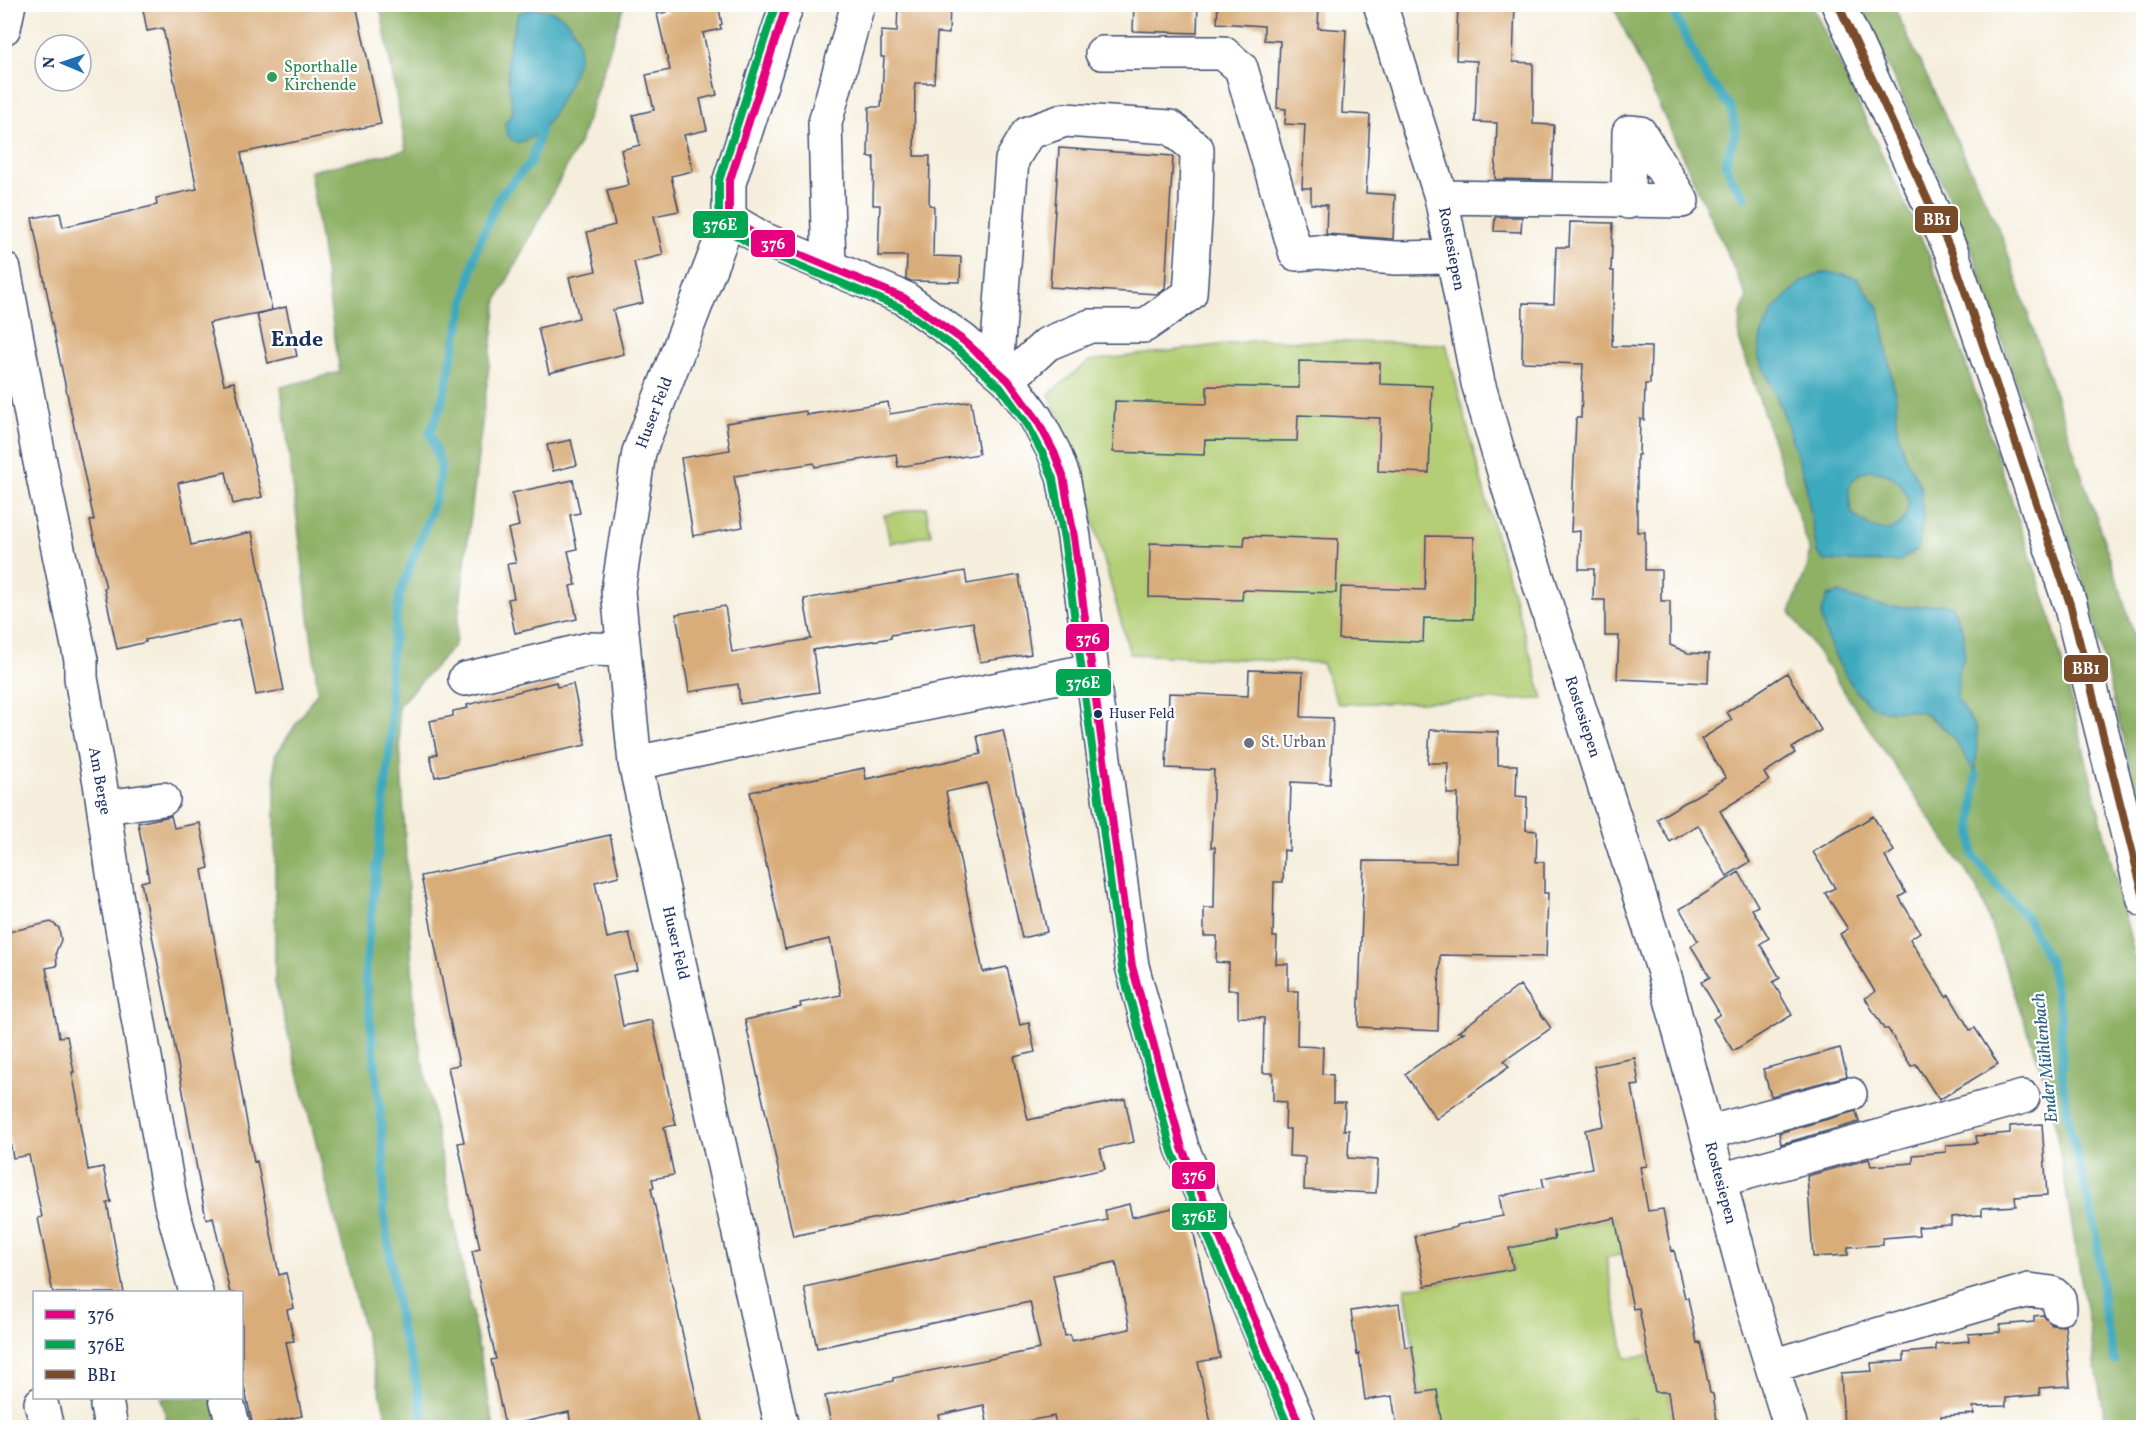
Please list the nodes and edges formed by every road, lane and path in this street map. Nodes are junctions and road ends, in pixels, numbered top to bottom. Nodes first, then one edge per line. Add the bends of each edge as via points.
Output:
1 (9, 4) edge
2 (787, 4) edge
3 (858, 4) edge
4 (1380, 4) edge
5 (1838, 4) edge
6 (4, 28) edge
7 (1102, 52) dead end
8 (1441, 197) junction
9 (1628, 202) dead end
10 (729, 219) junction
11 (1453, 257) junction
12 (828, 267) junction
13 (4, 269) edge
14 (1002, 375) junction
15 (624, 650) junction
16 (1092, 669) junction
17 (465, 679) dead end
18 (635, 763) junction
19 (163, 799) dead end
20 (105, 807) junction
21 (2144, 900) edge
22 (1850, 1094) dead end
23 (2023, 1097) dead end
24 (1707, 1133) junction
25 (1719, 1180) junction
26 (195, 1291) edge
27 (2060, 1308) dead end
28 (1772, 1366) junction
29 (226, 1399) edge
30 (234, 1428) edge
31 (782, 1428) edge
32 (1302, 1428) edge
33 (1791, 1428) edge

1 - 6 street
2 - 10 street via 729,183
3 - 12 street via 825,123
4 - 8 street, Rostesiepen
5 - 21 street via 1952,253 2070,604
7 - 11 street via 1223,53 1241,68 1296,254
8 - 9 street
8 - 11 street, Rostesiepen
10 - 12 street via 763,239
10 - 15 street, Huser Feld via 639,452 618,591
11 - 24 street, Rostesiepen via 1478,383 1664,969
12 - 14 street via 904,298 964,341
13 - 20 street, Am Berge via 81,660
14 - 14 street via 1012,160 1028,133 1065,120 1170,127 1197,149 1190,294 1144,326 1090,326 1047,344
14 - 16 street via 1036,418 1063,476
15 - 17 street via 590,649
15 - 18 street, Huser Feld
16 - 18 street
16 - 32 street via 1132,966 1159,1066 1182,1148
18 - 31 street, Huser Feld
19 - 20 street
20 - 26 street, Am Berge via 116,894 171,1204
22 - 24 street
23 - 25 street
24 - 25 street, Rostesiepen
25 - 28 street, Rostesiepen
27 - 28 street via 2060,1299 2052,1293 2029,1290
28 - 33 street, Rostesiepen
29 - 30 street

